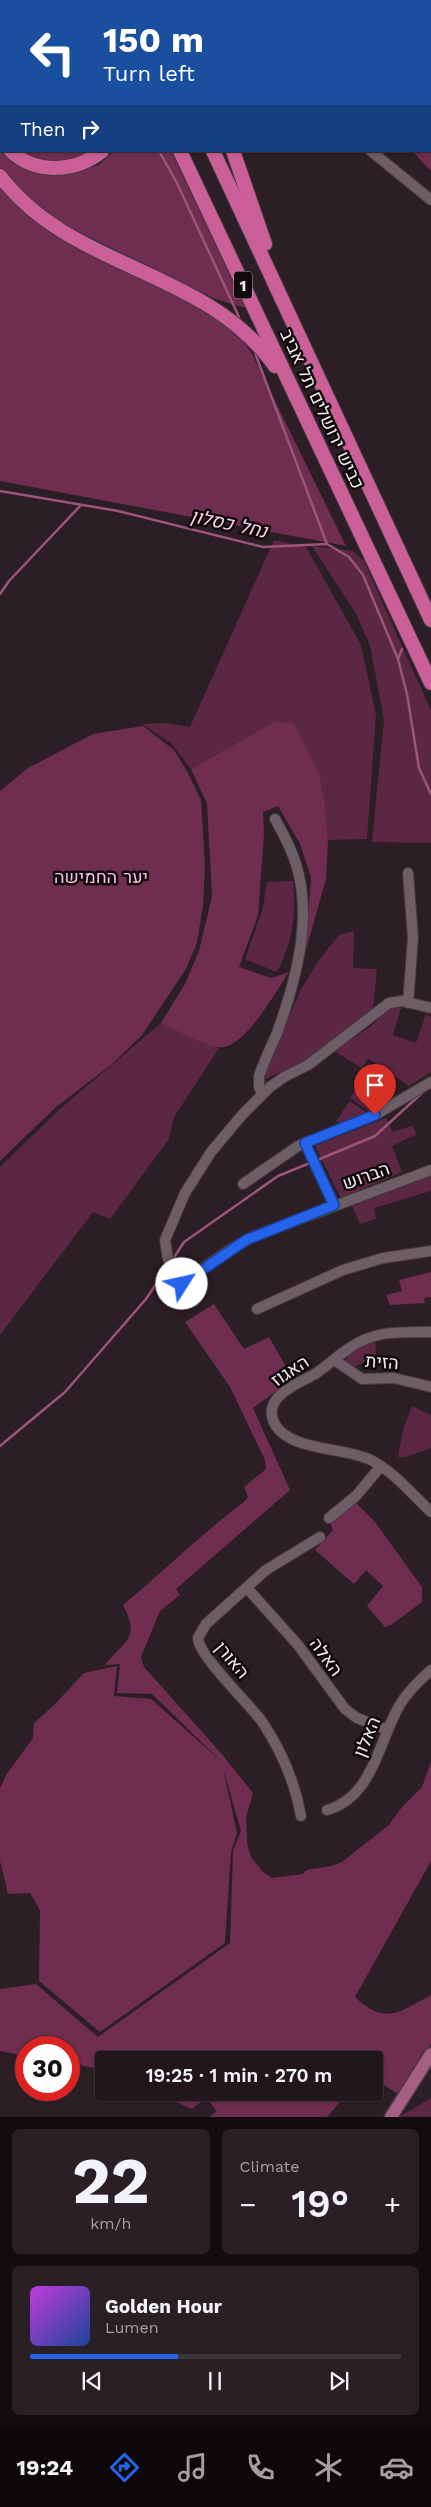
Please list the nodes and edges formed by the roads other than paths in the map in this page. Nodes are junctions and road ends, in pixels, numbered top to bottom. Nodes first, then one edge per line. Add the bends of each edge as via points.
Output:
1 (12, 152) edge
2 (100, 152) edge
3 (180, 152) edge
4 (213, 152) edge
5 (233, 152) edge
6 (372, 152) edge
7 (0, 176) edge
8 (431, 200) edge
9 (308, 355) junction
10 (306, 419) junction
11 (431, 620) edge
12 (431, 682) edge
13 (275, 818) dead end
14 (408, 873) dead end
15 (408, 1002) junction
16 (431, 1008) edge
17 (431, 1082) edge
18 (262, 1094) junction
19 (305, 1143) junction
20 (431, 1170) edge
21 (243, 1184) dead end
22 (334, 1205) junction
23 (431, 1250) edge
24 (257, 1309) dead end
25 (431, 1332) edge
26 (336, 1361) junction
27 (431, 1387) edge
28 (381, 1466) junction
29 (431, 1512) edge
30 (329, 1518) dead end
31 (320, 1537) dead end
32 (247, 1588) junction
33 (431, 1670) edge
34 (388, 1730) junction
35 (326, 1810) dead end
36 (301, 1816) dead end
37 (431, 2054) edge
38 (403, 2098) junction
39 (391, 2117) edge
40 (398, 2117) edge

1 - 2 highway via 29,163 52,168 78,164
3 - 10 highway, כביש ירושלים תל אביב / 1
4 - 9 highway, כביש ירושלים תל אביב / 1
5 - 9 highway
6 - 8 street
7 - 10 highway via 27,206 65,234 190,293 228,316 268,357
9 - 11 highway, כביש ירושלים תל אביב / 1
10 - 12 highway, כביש ירושלים תל אביב / 1
13 - 18 street via 297,865 303,916 290,993 259,1076
14 - 15 street via 413,938
15 - 16 street
15 - 18 street via 389,1003 308,1065 284,1077
17 - 19 street via 375,1115
18 - 22 street, הברוש via 211,1152 186,1193 166,1234 164,1245 168,1259 184,1282 246,1240
19 - 21 street
19 - 22 street
20 - 22 street, הברוש
23 - 24 street via 353,1266
25 - 26 street, האגוז via 376,1334 348,1348
26 - 27 street, הזית via 362,1379 394,1378
26 - 28 street, האגוז via 279,1396 272,1407 273,1421 292,1440 364,1457
28 - 29 street, האגוז
28 - 30 street via 356,1496
31 - 32 street, האורן via 272,1566
32 - 34 street, האלה via 302,1650 345,1709 357,1718
32 - 36 street, האורן via 206,1624 199,1634 199,1644 270,1734 290,1777
33 - 34 street, האלון via 405,1697
34 - 35 street, האלון via 361,1785 346,1801
37 - 38 main road
38 - 39 main road
38 - 40 main road

